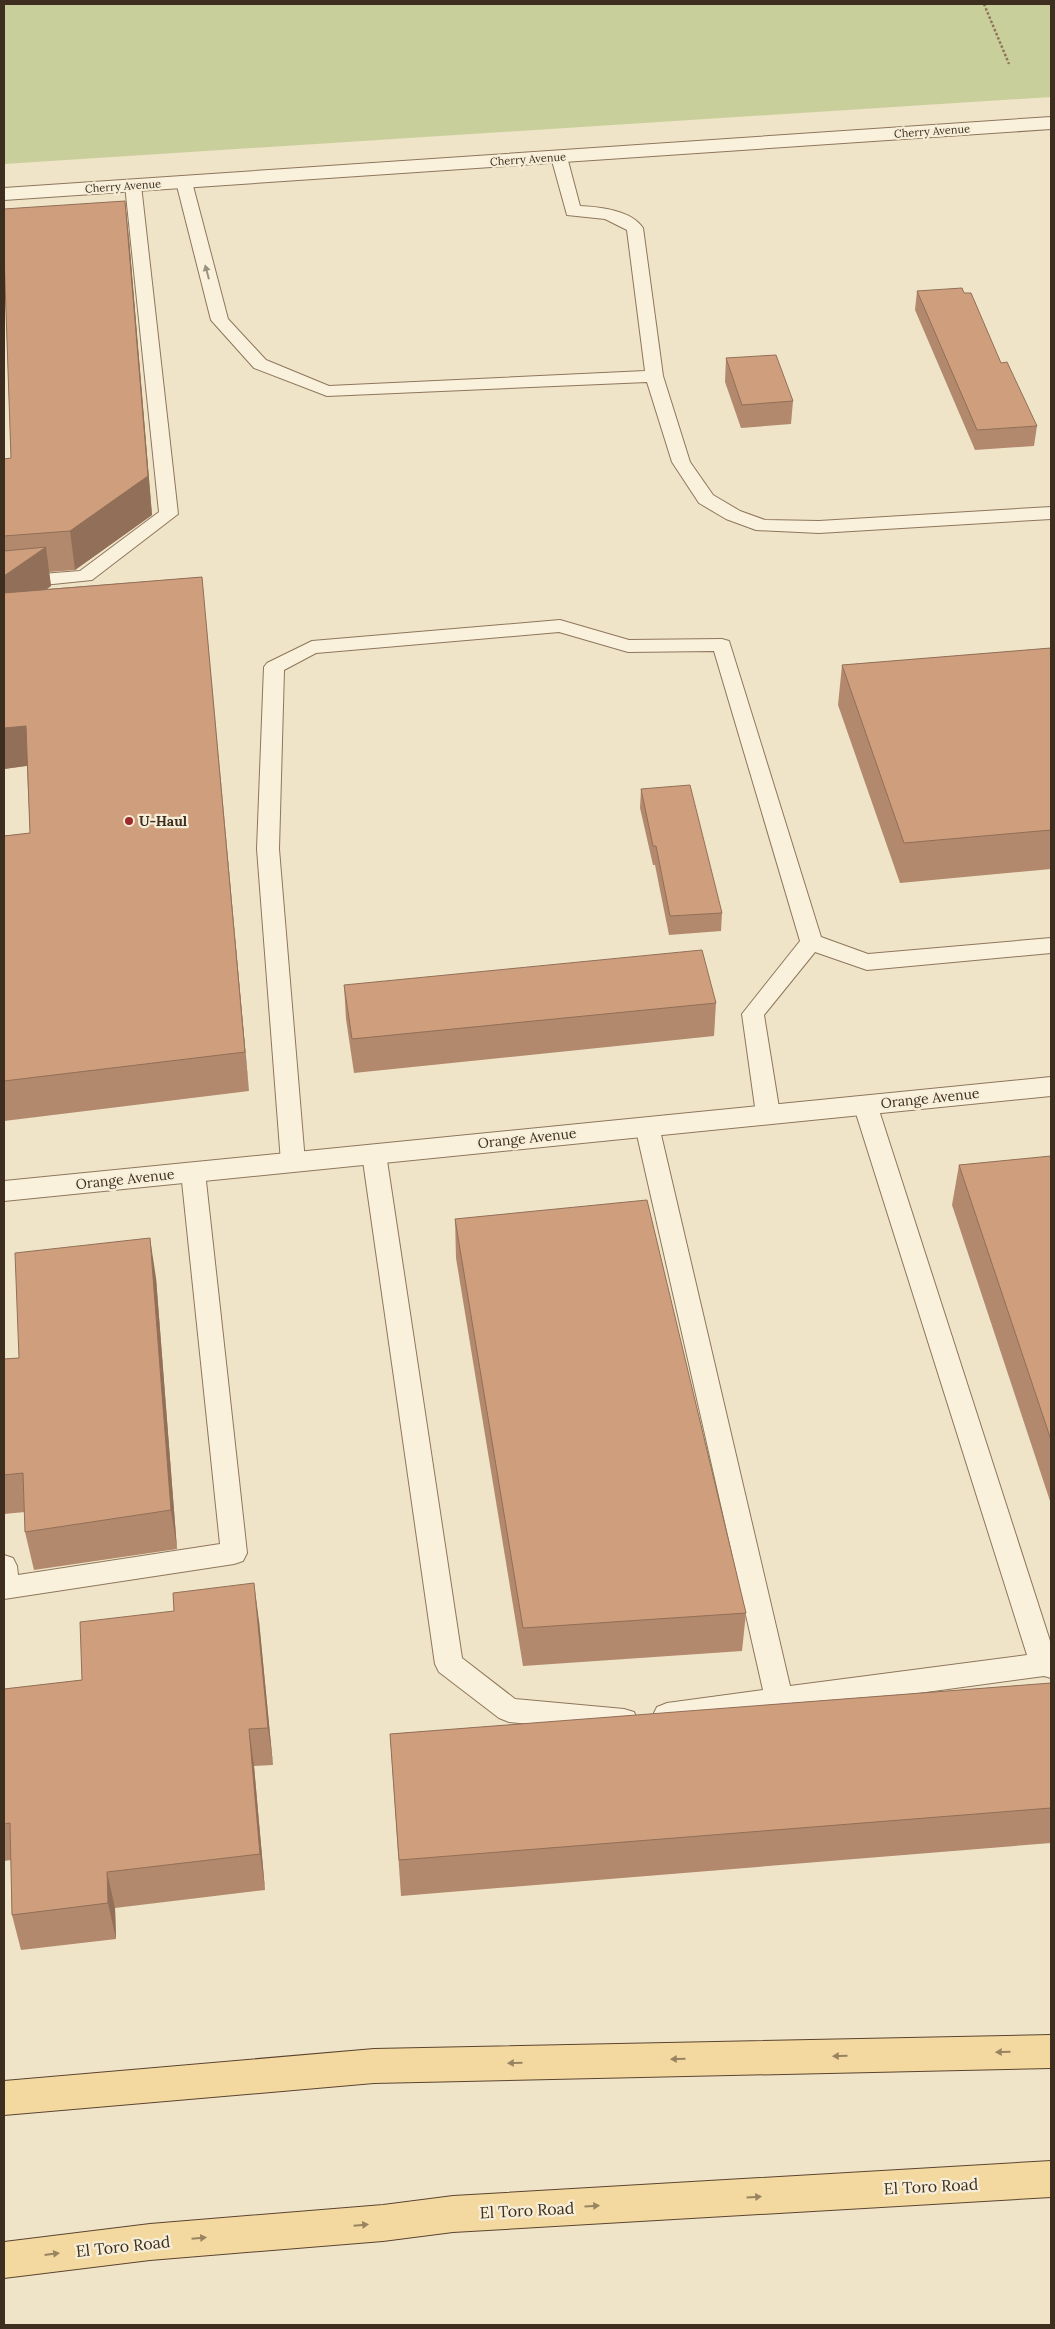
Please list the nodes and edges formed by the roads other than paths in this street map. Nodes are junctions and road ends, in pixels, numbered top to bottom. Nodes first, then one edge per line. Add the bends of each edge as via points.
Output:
1 (1051, 122) edge
2 (559, 157) junction
3 (184, 182) junction
4 (133, 185) junction
5 (4, 194) edge
6 (654, 376) junction
7 (1051, 513) edge
8 (4, 583) edge
9 (812, 942) junction
10 (1051, 946) edge
11 (1051, 1086) edge
12 (865, 1104) junction
13 (768, 1114) junction
14 (647, 1126) junction
15 (374, 1154) junction
16 (293, 1162) junction
17 (194, 1172) junction
18 (4, 1191) edge
19 (4, 1566) edge
20 (1048, 1665) edge
21 (779, 1700) junction
22 (1051, 2051) edge
23 (4, 2098) edge
24 (1051, 2180) edge
25 (4, 2260) edge

1 - 2 street, Cherry Avenue
2 - 3 street, Cherry Avenue
2 - 6 lane via 573,211 600,212 622,218 635,228
3 - 4 street, Cherry Avenue
6 -> 3 lane via 326,392 260,364 220,320
4 - 5 street, Cherry Avenue
4 - 8 lane via 169,514 85,576
6 - 7 lane via 681,462 706,499 733,515 763,526 819,527
9 - 10 lane via 867,962
9 - 13 lane via 753,1014
9 - 16 lane via 722,645 628,646 560,626 312,647 274,667 268,849
11 - 12 street, Orange Avenue
12 - 13 street, Orange Avenue
12 - 20 lane
13 - 14 street, Orange Avenue
14 - 15 street, Orange Avenue
14 - 21 lane
15 - 16 street, Orange Avenue
15 - 21 lane via 449,1664 509,1710 618,1721
16 - 17 street, Orange Avenue
17 - 18 street, Orange Avenue
17 - 19 lane via 234,1553 5,1588
20 - 21 lane
22 -> 23 main road via 374,2066
25 -> 24 main road, El Toro Road via 150,2242 383,2223 453,2214

